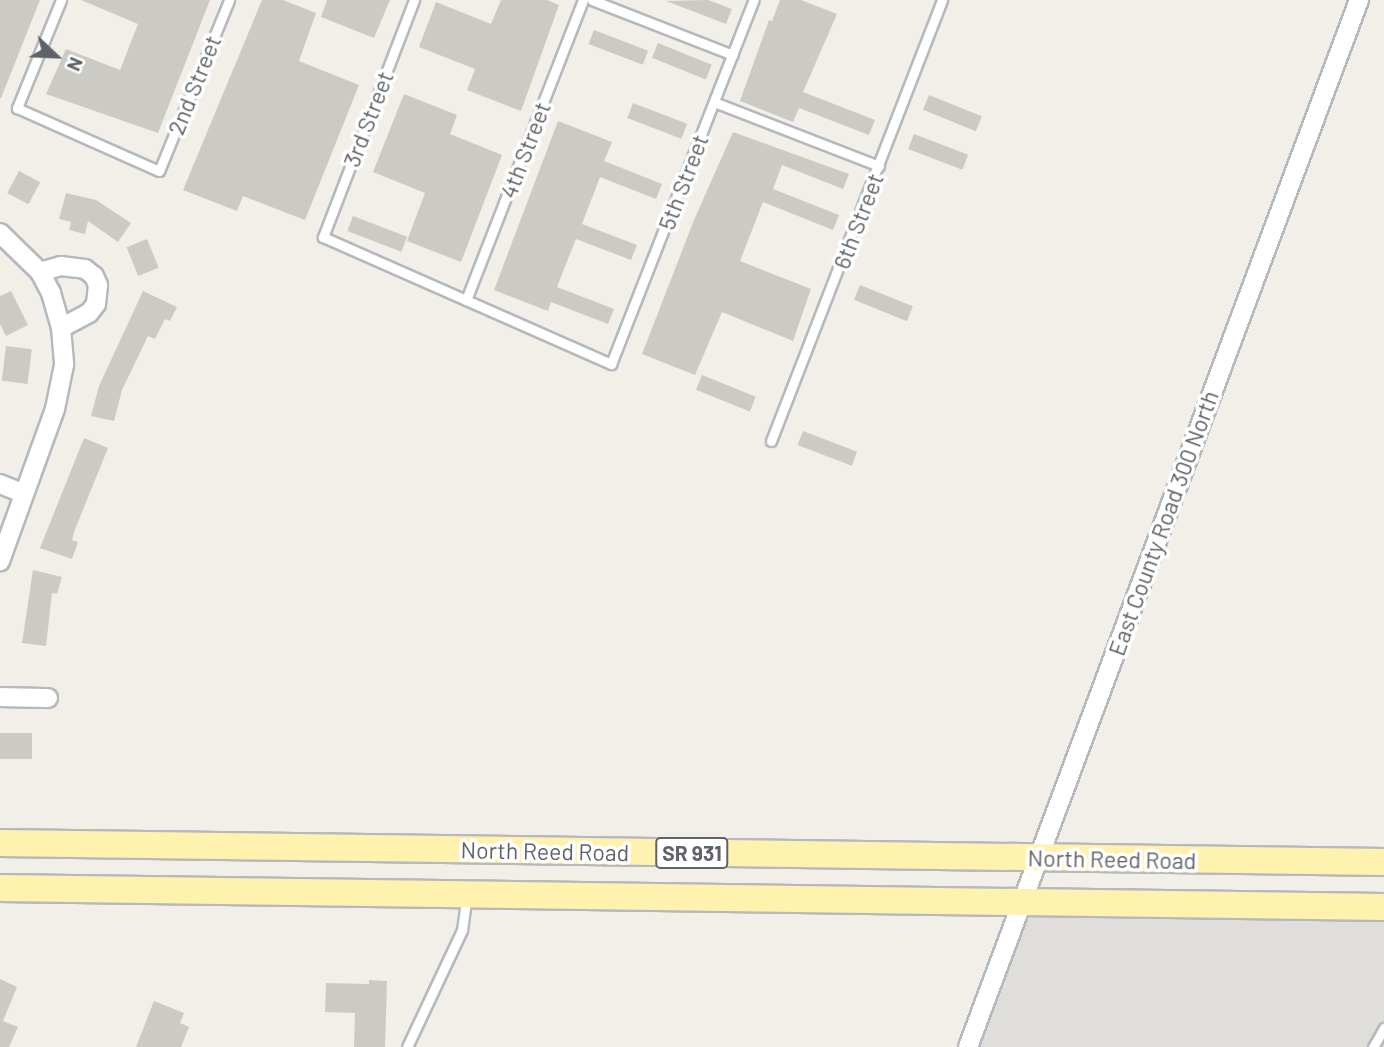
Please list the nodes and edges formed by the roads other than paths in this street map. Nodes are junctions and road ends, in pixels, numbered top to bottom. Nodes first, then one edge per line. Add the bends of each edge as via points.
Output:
1 (61, 0) edge
2 (229, 0) edge
3 (414, 0) edge
4 (583, 0) edge
5 (592, 0) edge
6 (754, 0) edge
7 (942, 0) edge
8 (1359, 0) edge
9 (733, 55) junction
10 (714, 102) junction
11 (879, 166) junction
12 (0, 233) edge
13 (40, 272) junction
14 (466, 300) junction
15 (61, 328) junction
16 (771, 441) dead end
17 (0, 484) edge
18 (22, 493) junction
19 (0, 561) edge
20 (0, 697) edge
21 (48, 698) dead end
22 (0, 843) edge
23 (1040, 858) junction
24 (1384, 862) edge
25 (0, 888) edge
26 (467, 894) junction
27 (1024, 901) junction
28 (1384, 907) edge
29 (1384, 1028) edge
30 (407, 1047) edge
31 (968, 1047) edge
32 (1373, 1047) edge

1 - 2 lane, 2nd Street via 17,108 159,171
3 - 14 lane, 3rd Street via 323,237
4 - 14 lane, 4th Street
5 - 9 lane
6 - 9 lane, 5th Street
7 - 11 lane, 6th Street
8 - 23 street, East County Road 300 North
9 - 10 lane, 5th Street
10 - 11 lane
10 - 14 lane, 5th Street via 611,364
11 - 16 lane, 6th Street
12 - 13 street
13 - 15 street
13 - 15 street via 61,266 85,268 99,285 96,304 89,313
15 - 18 street via 64,365 55,410
17 - 18 street
18 - 19 street
20 - 21 street
22 - 23 main road, North Reed Road / SR 931
23 - 24 main road, North Reed Road / SR 931
23 - 27 street, East County Road 300 North
25 - 26 main road, North Reed Road / SR 931
26 - 27 main road, North Reed Road / SR 931
26 - 30 lane via 462,930
27 - 28 main road, North Reed Road / SR 931
27 - 31 street, East County Road 300 North
29 - 32 lane

